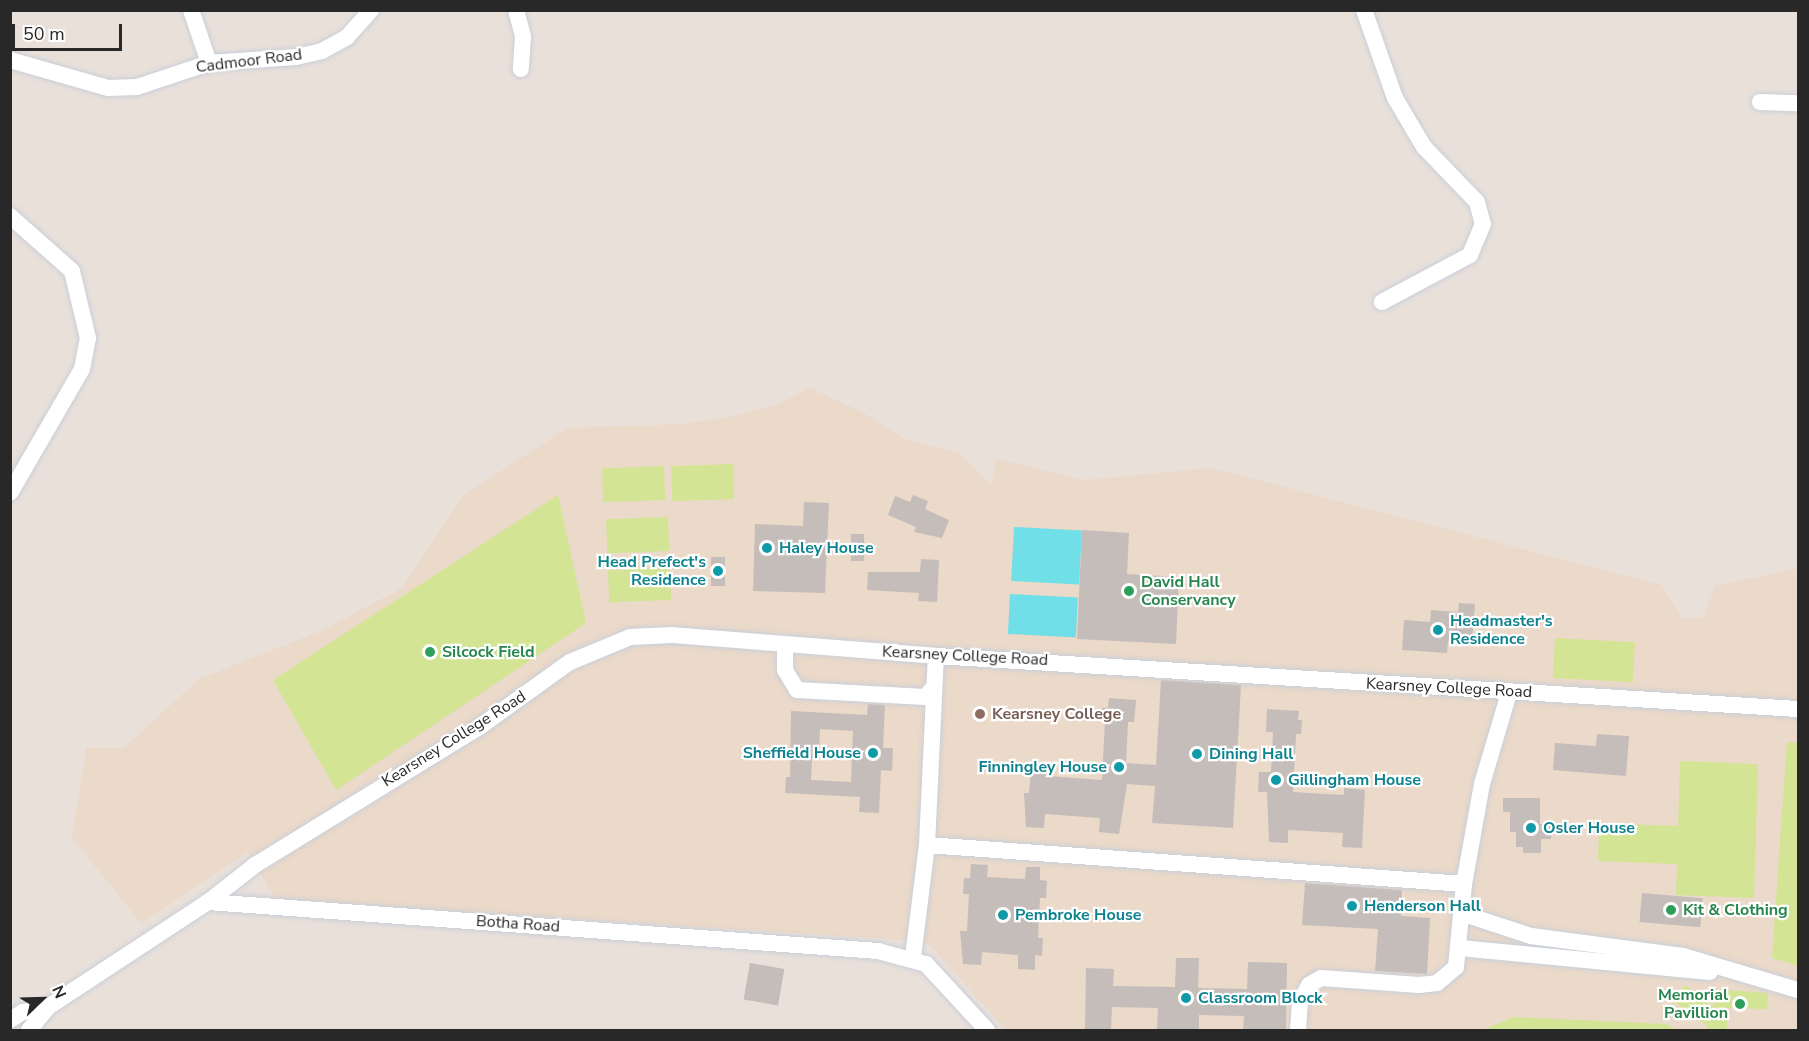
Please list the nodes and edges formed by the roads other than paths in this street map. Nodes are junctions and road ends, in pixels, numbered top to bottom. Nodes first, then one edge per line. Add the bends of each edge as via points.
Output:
1 (191, 10) edge
2 (371, 10) edge
3 (516, 10) edge
4 (1364, 10) edge
5 (10, 60) edge
6 (209, 63) junction
7 (520, 69) dead end
8 (1760, 102) dead end
9 (1798, 103) edge
10 (10, 216) edge
11 (1382, 302) dead end
12 (10, 493) edge
13 (785, 644) junction
14 (936, 656) junction
15 (934, 687) junction
16 (1509, 693) junction
17 (1798, 709) edge
18 (927, 845) junction
19 (1464, 884) junction
20 (208, 902) junction
21 (1461, 913) junction
22 (1460, 948) junction
23 (916, 949) junction
24 (1744, 975) junction
25 (1798, 990) edge
26 (48, 1007) junction
27 (10, 1020) edge
28 (29, 1030) edge
29 (987, 1030) edge
30 (1298, 1030) edge

1 - 6 street
2 - 6 street, Cadmoor Road via 347,37 322,51 296,57
3 - 7 street via 523,37
4 - 11 street via 1395,98 1424,147 1477,202 1483,224 1470,255
5 - 6 street, Cadmoor Road via 88,83 126,88
8 - 9 street
10 - 12 street via 72,271 88,338 82,369
13 - 14 street, Kearsney College Road
13 - 15 street via 785,670 797,690 925,697
13 - 20 street, Kearsney College Road via 672,635 630,637 600,646 570,662 478,728 255,865
14 - 15 street
14 - 16 street, Kearsney College Road via 1129,665
15 - 18 street
16 - 17 street, Kearsney College Road
16 - 19 street via 1482,784
18 - 19 street
18 - 23 street
19 - 21 street
20 - 23 street, Botha Road
20 - 26 street
21 - 22 street
21 - 24 street via 1531,936 1683,956
22 - 24 street
22 - 30 street via 1456,967 1437,983 1321,978 1309,986 1300,1002
23 - 29 street, Botha Road
24 - 25 street
26 - 27 street via 23,1012
26 - 28 street

